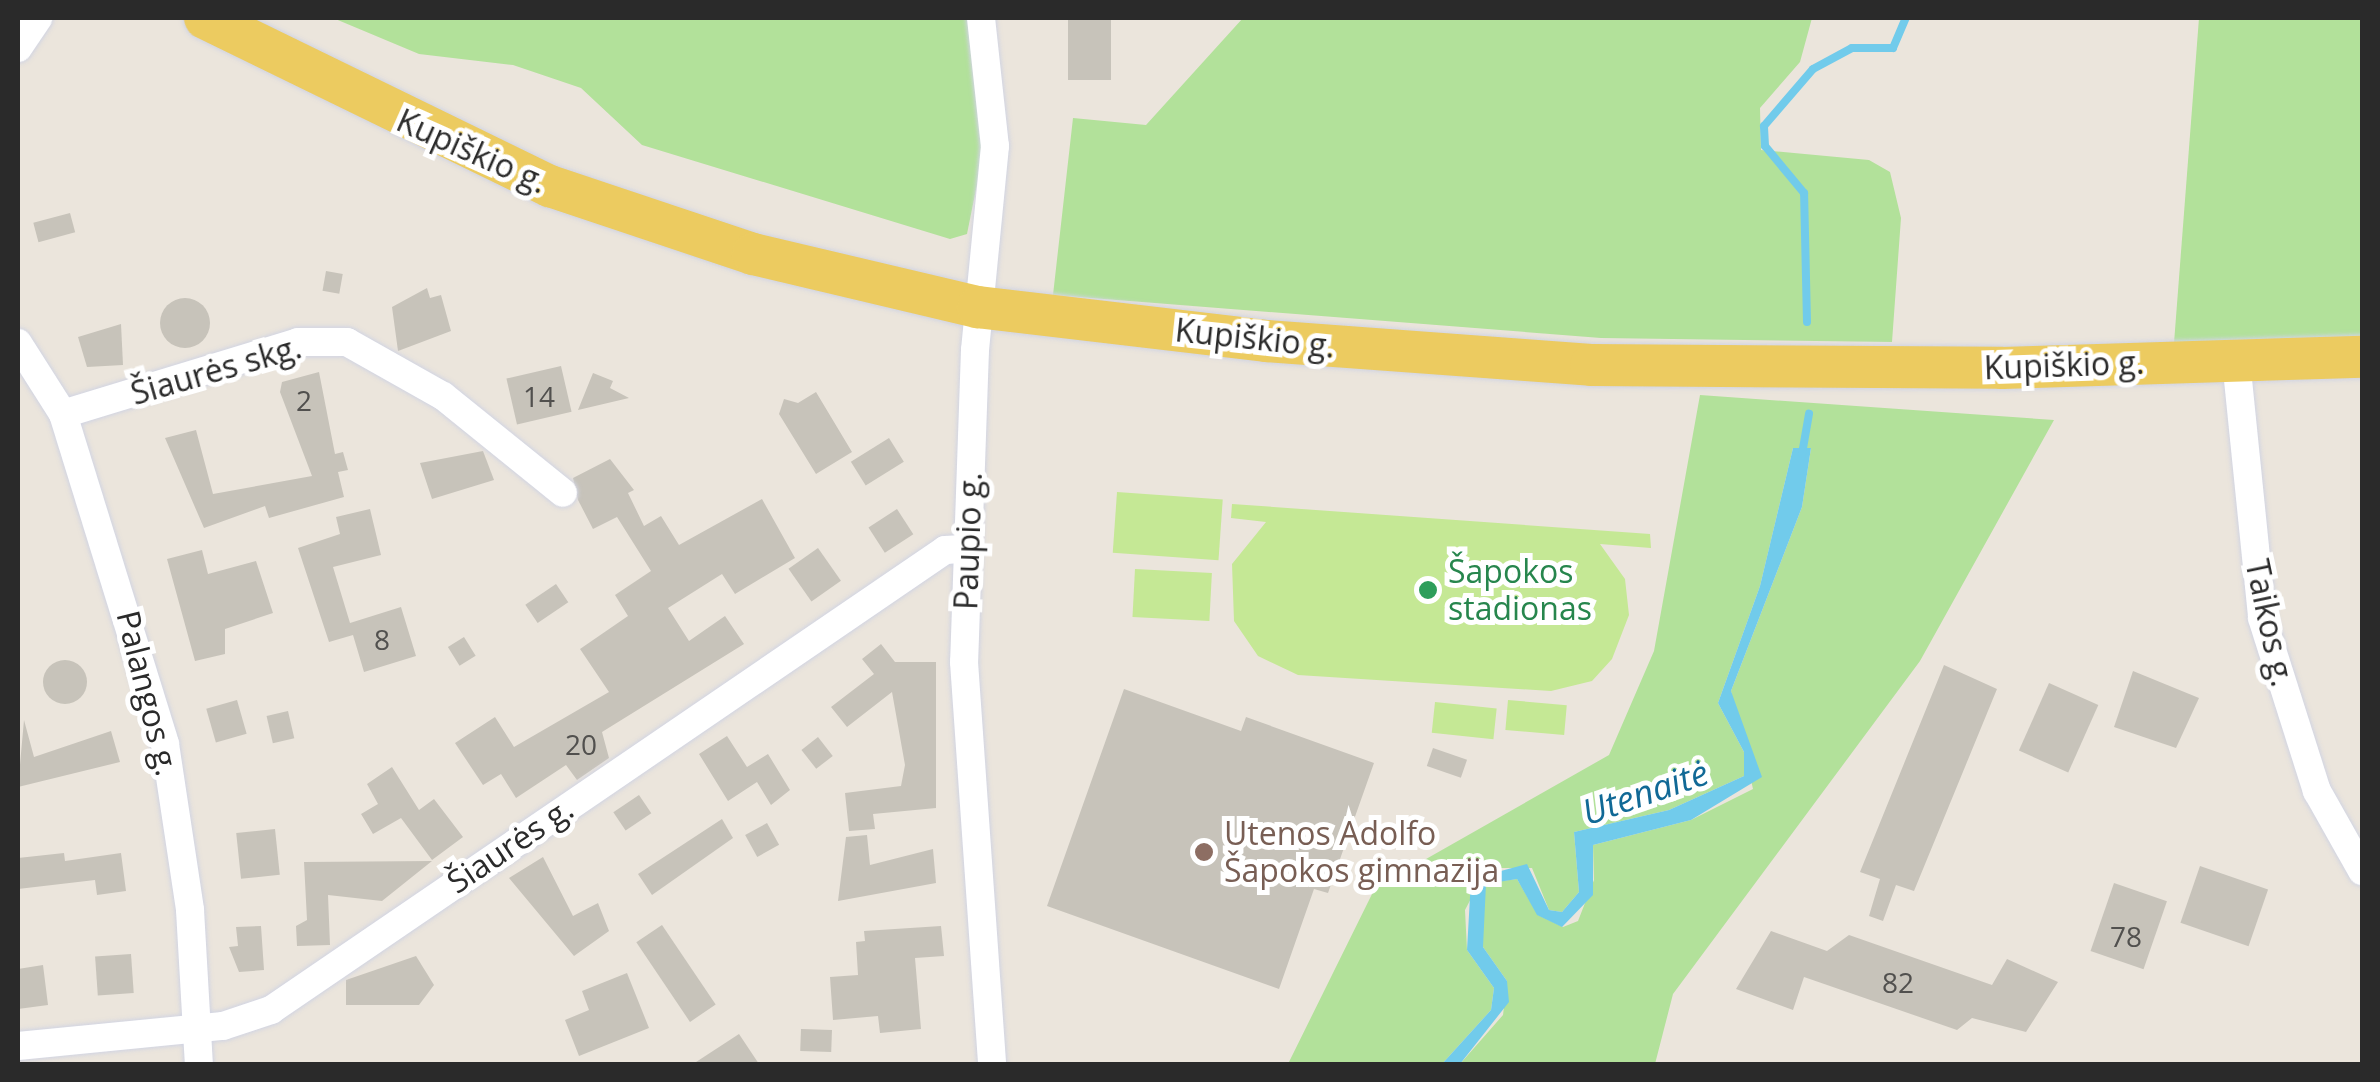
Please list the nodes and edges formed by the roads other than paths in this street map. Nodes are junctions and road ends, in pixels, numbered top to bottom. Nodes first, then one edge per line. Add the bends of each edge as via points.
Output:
1 (38, 18) edge
2 (205, 18) edge
3 (981, 18) edge
4 (18, 48) edge
5 (978, 307) junction
6 (18, 342) edge
7 (2362, 357) edge
8 (2236, 360) junction
9 (63, 414) junction
10 (562, 494) dead end
11 (967, 550) junction
12 (2362, 871) edge
13 (199, 1029) junction
14 (18, 1046) edge
15 (199, 1064) edge
16 (992, 1064) edge

1 - 4 street
2 - 5 main road, Kupiškio g. via 550,186 753,254
3 - 5 street, Paupio g. via 994,146
5 - 8 main road, Kupiškio g. via 1266,341 1592,364
5 - 11 street, Paupio g.
6 - 9 street, Palangos g.
7 - 8 main road, Kupiškio g.
8 - 12 street, Taikos g. via 2262,618 2317,791
9 - 10 street, Šiaurės skg. via 298,342 347,342 443,396
9 - 13 street, Palangos g. via 164,744
11 - 13 street, Šiaurės g. via 945,550 271,1010
11 - 16 street, Paupio g. via 966,760
13 - 14 street, Šiaurės g.
13 - 15 street, Palangos g.

